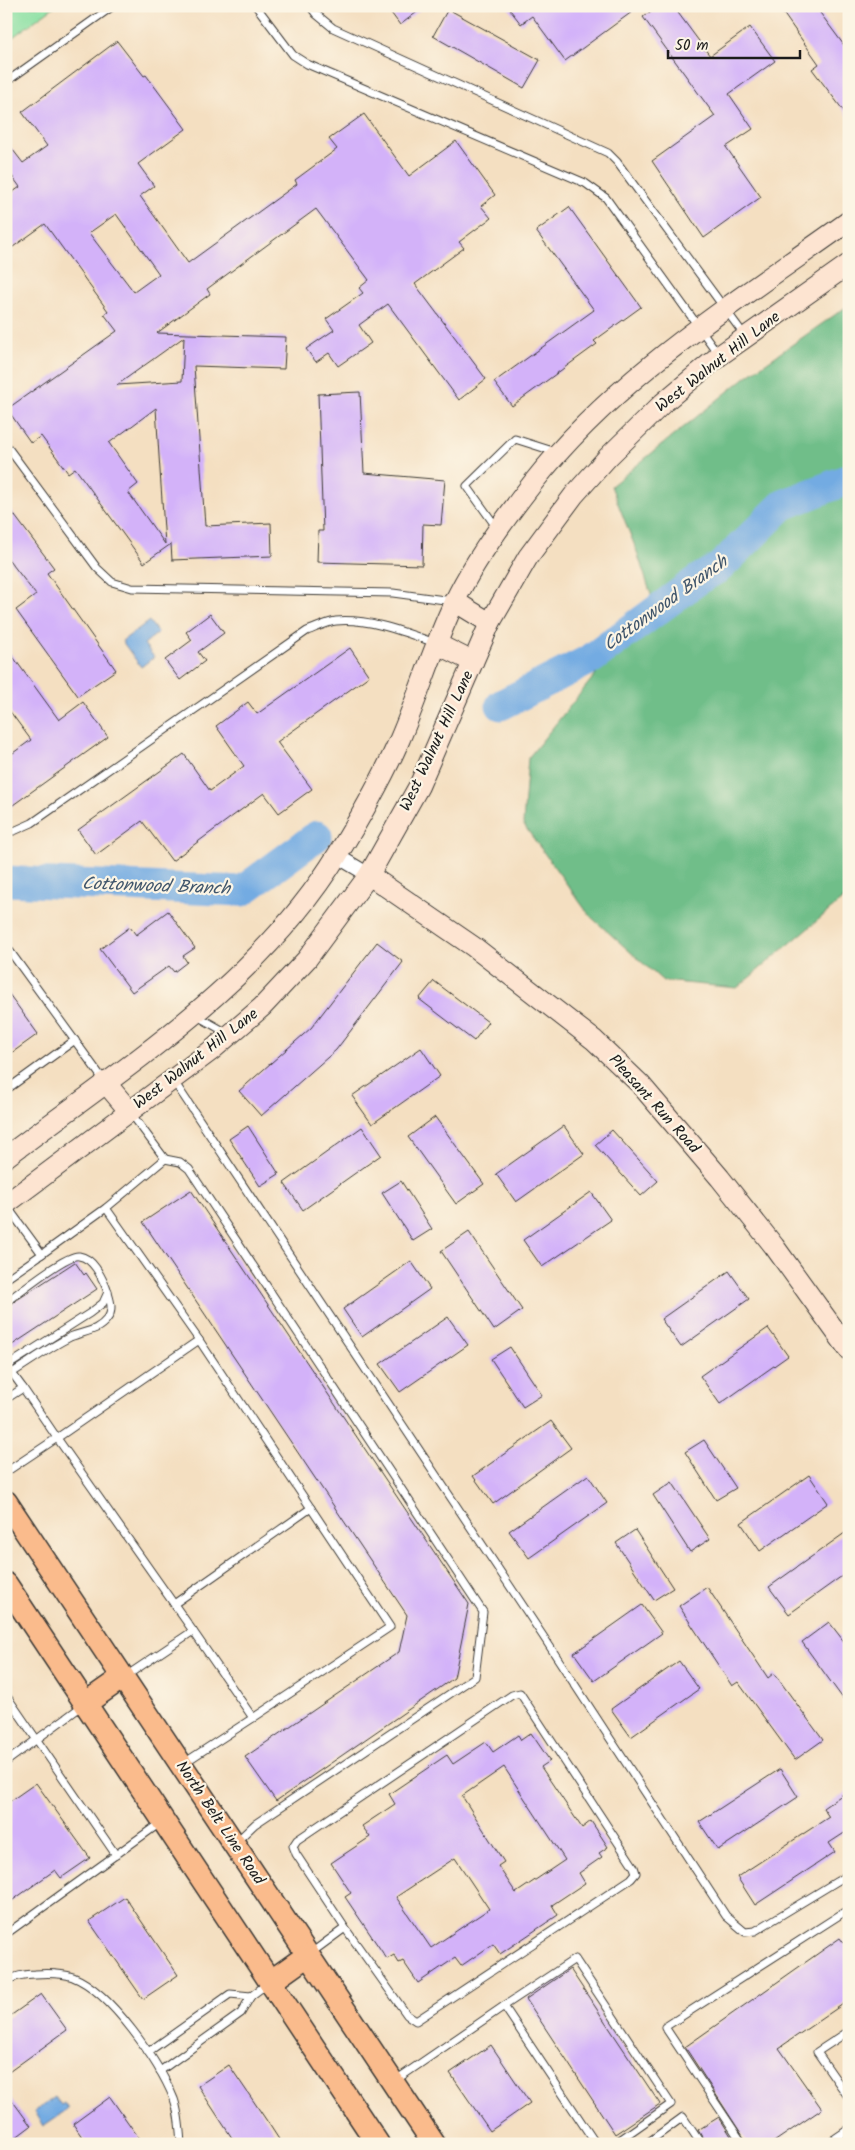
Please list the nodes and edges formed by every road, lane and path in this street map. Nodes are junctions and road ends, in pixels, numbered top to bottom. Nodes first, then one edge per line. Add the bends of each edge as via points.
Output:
1 (113, 6) edge
2 (256, 6) edge
3 (310, 6) edge
4 (6, 82) edge
5 (849, 221) edge
6 (849, 264) edge
7 (726, 310) junction
8 (699, 329) junction
9 (746, 337) junction
10 (719, 356) junction
11 (6, 445) edge
12 (558, 452) junction
13 (498, 530) junction
14 (454, 601) junction
15 (490, 623) junction
16 (437, 644) junction
17 (473, 662) junction
18 (6, 831) edge
19 (337, 856) junction
20 (369, 876) junction
21 (6, 952) edge
22 (194, 1014) junction
23 (230, 1035) junction
24 (75, 1040) junction
25 (173, 1079) junction
26 (105, 1082) junction
27 (6, 1090) edge
28 (130, 1112) junction
29 (6, 1157) edge
30 (165, 1159) junction
31 (6, 1205) edge
32 (106, 1208) junction
33 (42, 1254) junction
34 (6, 1279) edge
35 (108, 1292) junction
36 (6, 1302) edge
37 (199, 1340) junction
38 (849, 1350) edge
39 (7, 1365) edge
40 (12, 1373) junction
41 (23, 1388) junction
42 (6, 1399) edge
43 (57, 1438) junction
44 (6, 1472) edge
45 (6, 1502) edge
46 (311, 1508) junction
47 (6, 1584) edge
48 (174, 1604) junction
49 (193, 1631) junction
50 (123, 1678) junction
51 (6, 1695) edge
52 (86, 1703) junction
53 (253, 1718) junction
54 (37, 1740) junction
55 (6, 1762) edge
56 (182, 1765) junction
57 (164, 1821) junction
58 (234, 1844) junction
59 (116, 1855) junction
60 (849, 1874) edge
61 (849, 1909) edge
62 (345, 1928) junction
63 (6, 1934) edge
64 (308, 1955) junction
65 (6, 1981) edge
66 (270, 1982) junction
67 (250, 1996) junction
68 (504, 2006) junction
69 (849, 2031) edge
70 (148, 2052) junction
71 (160, 2071) junction
72 (394, 2082) junction
73 (849, 2098) edge
74 (849, 2130) edge
75 (369, 2140) edge
76 (181, 2144) edge
77 (434, 2144) edge
78 (596, 2144) edge
79 (614, 2144) edge
80 (646, 2144) edge
81 (701, 2144) edge
82 (743, 2144) edge
83 (827, 2144) edge

1 - 4 lane
2 - 8 lane via 292,55 307,64 585,183 606,198
3 - 7 lane via 333,28 608,153
5 - 7 main road
6 - 9 main road, West Walnut Hill Lane
7 - 8 main road
7 - 9 lane
8 - 10 lane
8 - 12 main road via 657,360
9 - 10 main road, West Walnut Hill Lane
10 - 15 main road, West Walnut Hill Lane via 663,403 574,495 528,557
11 - 14 lane via 97,568 112,582 132,588 393,593
12 - 13 main road
12 - 13 lane via 515,439 467,486
13 - 14 main road
14 - 15 main road
14 - 16 main road
15 - 17 main road, West Walnut Hill Lane
16 - 17 main road
16 - 18 lane via 362,622 335,621 307,631 32,823
16 - 19 main road via 399,740
17 - 20 main road, West Walnut Hill Lane via 419,786
19 - 20 street, Pleasant Run Road
19 - 22 main road via 276,938
20 - 23 main road, West Walnut Hill Lane via 307,959 262,1007
20 - 38 main road, Pleasant Run Road via 524,985 594,1040 640,1084 774,1246
21 - 24 lane via 9,950
22 - 23 lane
22 - 26 main road
23 - 25 main road, West Walnut Hill Lane
24 - 26 lane
24 - 27 lane
25 - 28 main road, West Walnut Hill Lane
25 - 60 lane via 726,1916 745,1932 755,1931
26 - 28 main road
26 - 29 main road
28 - 30 lane
28 - 31 main road, West Walnut Hill Lane
30 - 32 lane
30 - 58 lane via 180,1162 189,1169 483,1612 475,1677 255,1824
31 - 33 lane
32 - 33 lane
32 - 37 lane
33 - 34 lane
35 - 36 lane via 93,1264 72,1256
35 - 39 lane via 103,1303 90,1313
35 - 40 lane via 111,1306 104,1323 90,1332 71,1337
37 - 43 lane
37 - 46 lane
39 - 40 lane
40 - 41 lane
41 - 42 lane
41 - 43 lane
43 - 44 lane
43 - 48 lane
45 - 50 main road, North Belt Line Road
46 - 48 lane
46 - 53 lane via 390,1627
47 - 52 main road
48 - 49 lane
49 - 50 lane
49 - 53 lane
50 - 52 main road
50 - 56 main road, North Belt Line Road
51 - 54 lane
52 - 54 lane
52 - 57 main road
53 - 56 lane
54 - 55 lane
54 - 59 lane
56 - 58 main road, North Belt Line Road
57 - 59 lane
57 - 66 main road
58 - 64 main road, North Belt Line Road
59 - 63 lane
61 - 82 lane via 665,2027
62 - 62 lane via 296,1854 293,1846 296,1840 512,1695 520,1693 636,1873 416,2021 407,2015
62 - 64 lane
64 - 66 main road
64 - 72 main road, North Belt Line Road
65 - 70 lane via 38,1973 74,1978 107,2001
66 - 67 lane
66 - 75 main road
67 - 70 lane via 230,1994
67 - 71 lane via 241,2012
68 - 72 lane
68 - 78 lane
68 - 79 lane via 575,1959 670,2104
69 - 73 lane via 817,2052
70 - 71 lane
71 - 76 lane via 179,2117
72 - 77 main road, North Belt Line Road
74 - 83 lane
80 - 81 lane via 683,2117

